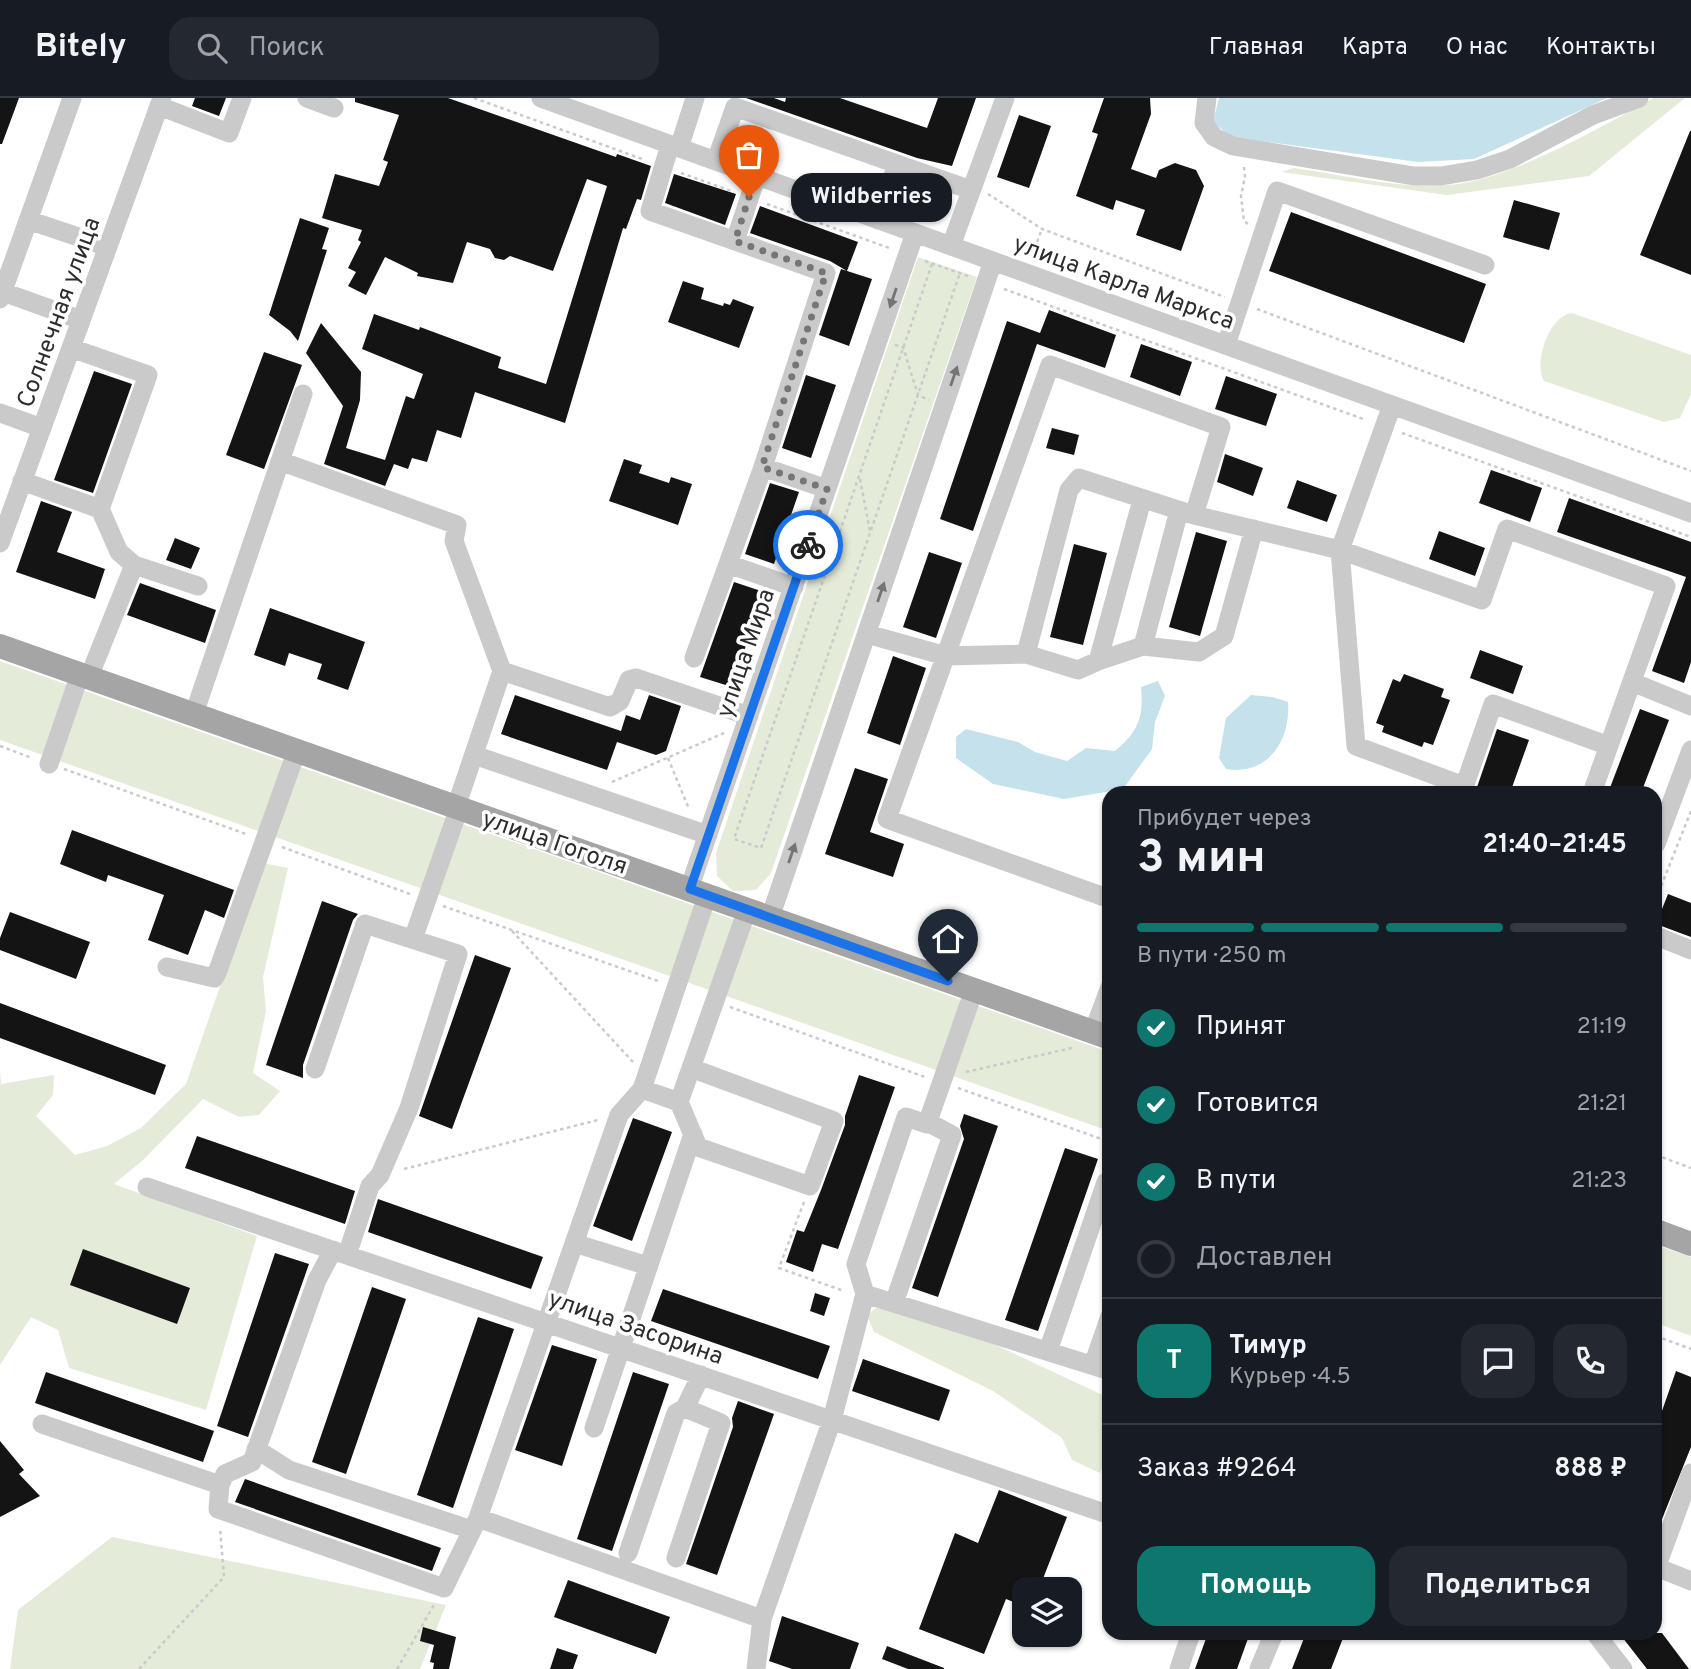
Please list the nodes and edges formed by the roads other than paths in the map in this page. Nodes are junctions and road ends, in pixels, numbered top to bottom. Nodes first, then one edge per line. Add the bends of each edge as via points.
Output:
1 (72, 98) edge
2 (242, 98) edge
3 (307, 98) edge
4 (541, 98) edge
5 (695, 98) edge
6 (1005, 98) edge
7 (1207, 98) edge
8 (1639, 98) edge
9 (161, 102) edge
10 (334, 108) dead end
11 (675, 146) junction
12 (716, 161) junction
13 (897, 164) junction
14 (757, 175) junction
15 (971, 191) junction
16 (29, 219) junction
17 (878, 220) junction
18 (915, 233) junction
19 (735, 241) junction
20 (951, 246) junction
21 (108, 247) junction
22 (993, 261) junction
23 (1485, 265) dead end
24 (1, 296) edge
25 (81, 320) junction
26 (1226, 345) junction
27 (71, 348) junction
28 (303, 394) dead end
29 (1392, 405) junction
30 (0, 413) edge
31 (42, 428) junction
32 (280, 461) junction
33 (762, 467) junction
34 (22, 481) junction
35 (827, 489) junction
36 (1142, 500) junction
37 (100, 509) junction
38 (1187, 512) junction
39 (1691, 513) edge
40 (4, 521) edge
41 (1254, 529) junction
42 (0, 543) edge
43 (1340, 550) junction
44 (728, 564) junction
45 (134, 565) junction
46 (198, 586) dead end
47 (794, 587) junction
48 (867, 634) junction
49 (0, 646) edge
50 (1143, 646) junction
51 (1026, 654) junction
52 (946, 656) junction
53 (694, 658) dead end
54 (1098, 661) junction
55 (502, 671) junction
56 (84, 676) junction
57 (1632, 682) junction
58 (1691, 706) edge
59 (194, 714) junction
60 (748, 720) junction
61 (1609, 746) junction
62 (297, 750) junction
63 (1691, 750) edge
64 (474, 755) junction
65 (49, 764) road end
66 (1456, 786) edge
67 (1464, 786) edge
68 (1595, 786) edge
69 (458, 808) junction
70 (1662, 828) edge
71 (703, 833) junction
72 (698, 893) junction
73 (1102, 896) edge
74 (758, 914) junction
75 (1662, 938) edge
76 (413, 939) junction
77 (1691, 950) edge
78 (167, 968) dead end
79 (974, 990) junction
80 (1102, 1035) edge
81 (691, 1068) junction
82 (315, 1069) dead end
83 (645, 1083) junction
84 (678, 1102) junction
85 (933, 1125) dead end
86 (693, 1134) junction
87 (147, 1186) dead end
88 (1102, 1194) edge
89 (1662, 1233) edge
90 (574, 1243) junction
91 (1691, 1244) edge
92 (340, 1252) junction
93 (648, 1266) junction
94 (865, 1294) junction
95 (894, 1303) junction
96 (546, 1323) junction
97 (619, 1348) junction
98 (1048, 1351) junction
99 (1101, 1368) edge
100 (701, 1375) junction
101 (685, 1408) junction
102 (832, 1420) junction
103 (42, 1424) dead end
104 (594, 1428) dead end
105 (256, 1449) junction
106 (1691, 1473) edge
107 (220, 1485) junction
108 (1102, 1512) edge
109 (475, 1524) junction
110 (1662, 1551) edge
111 (628, 1553) dead end
112 (676, 1558) dead end
113 (1662, 1569) edge
114 (1691, 1581) edge
115 (762, 1619) junction
116 (1188, 1640) edge
117 (1271, 1640) edge
118 (1600, 1640) edge
119 (756, 1669) edge
120 (1178, 1669) edge
121 (1259, 1669) edge
122 (1623, 1669) edge

1 - 16 street
2 - 9 street via 229,133
3 - 10 street
4 - 11 street, улица Карла Маркса
5 - 11 street
6 - 15 street
7 - 8 street via 1204,122 1214,137 1233,146 1414,176 1477,170 1510,159
9 - 21 street, Солнечная улица
11 - 12 street, улица Карла Маркса
11 - 19 street via 663,166 650,211
12 - 13 street via 735,107
12 - 14 street, улица Карла Маркса
13 - 15 street
13 - 17 street
14 - 17 street, улица Карла Маркса
14 - 19 street
15 - 20 street
16 - 21 street
16 - 24 street
17 - 18 street, улица Карла Маркса
18 - 20 street, улица Карла Маркса
18 -> 35 street, улица Мира
19 - 33 street via 826,273
20 - 22 street, улица Карла Маркса
21 - 25 street, Солнечная улица
22 - 26 street, улица Карла Маркса
48 -> 22 street
23 - 26 street via 1277,191
24 - 25 street
25 - 27 street, Солнечная улица
26 - 29 street, улица Карла Маркса
27 - 31 street, Солнечная улица
27 - 37 street via 148,374
28 - 32 street
29 - 39 street, улица Карла Маркса
29 - 43 street
30 - 31 street
31 - 34 street, Солнечная улица
32 - 55 street via 457,525 454,541
32 - 59 street
33 - 35 street
33 - 44 street
34 - 37 street
34 - 40 street, Солнечная улица
35 - 47 street, улица Мира
36 - 38 street
36 - 51 street via 1079,478 1069,490
36 - 54 street
37 - 45 street via 119,552
38 - 41 street
38 - 50 street
38 - 52 street via 1221,426 1050,365
40 - 42 street, Солнечная улица
41 - 43 street
41 - 50 street via 1224,636 1199,652
43 - 57 street via 1482,600 1507,529 1666,586
43 - 66 street via 1356,746
44 - 47 street
44 - 53 street
45 - 46 street
45 - 56 street
47 - 60 street, улица Мира
48 - 52 street
74 -> 48 street
49 - 56 main road, улица Гоголя
50 - 54 street
51 - 52 street
51 - 54 street via 1078,670
52 - 73 street via 887,819
55 - 60 street via 610,707 620,701 625,684 636,678
55 - 64 street
56 - 59 main road, улица Гоголя
56 - 65 street
57 - 58 street
57 - 61 street
59 - 62 main road, улица Гоголя
60 - 71 street, улица Мира
61 - 67 street via 1493,704
61 - 68 street
62 - 69 main road, улица Гоголя
62 - 78 street via 214,978
63 - 70 street
64 - 69 street
64 - 71 street
69 - 72 main road, улица Гоголя
69 - 76 street
71 - 72 street, улица Мира
72 - 74 main road, улица Гоголя
72 - 83 street, улица Мира via 676,988
74 - 79 main road, улица Гоголя
74 - 81 street via 715,1001
75 - 77 street
76 - 82 street via 365,924
76 - 92 street via 458,954 408,1108
79 - 80 main road, улица Гоголя
79 - 94 street via 927,1124 906,1117 856,1265
81 - 84 street
81 - 86 street via 834,1121 810,1186 698,1147
83 - 84 street
83 - 90 street via 619,1115
84 - 86 street
85 - 95 street via 952,1135
86 - 93 street
87 - 92 street, улица Засорина
88 - 98 street
89 - 91 main road
90 - 93 street
90 - 96 street
92 - 96 street, улица Засорина
92 - 105 street via 317,1280
93 - 97 street
94 - 95 street
94 - 102 street
95 - 98 street
96 - 97 street, улица Засорина
96 - 109 street
97 - 100 street, улица Засорина
97 - 104 street
98 - 99 street
100 - 101 street
100 - 102 street, улица Засорина
101 - 111 street via 676,1413
101 - 112 street via 721,1423
102 - 108 street, улица Засорина
102 - 115 street
103 - 107 street
105 - 107 street via 251,1462 225,1474
105 - 109 street via 289,1470
106 - 110 street
107 - 109 street via 218,1509 444,1588
109 - 115 street
113 - 114 street
115 - 119 street
116 - 120 street
117 - 121 street
118 - 122 street

